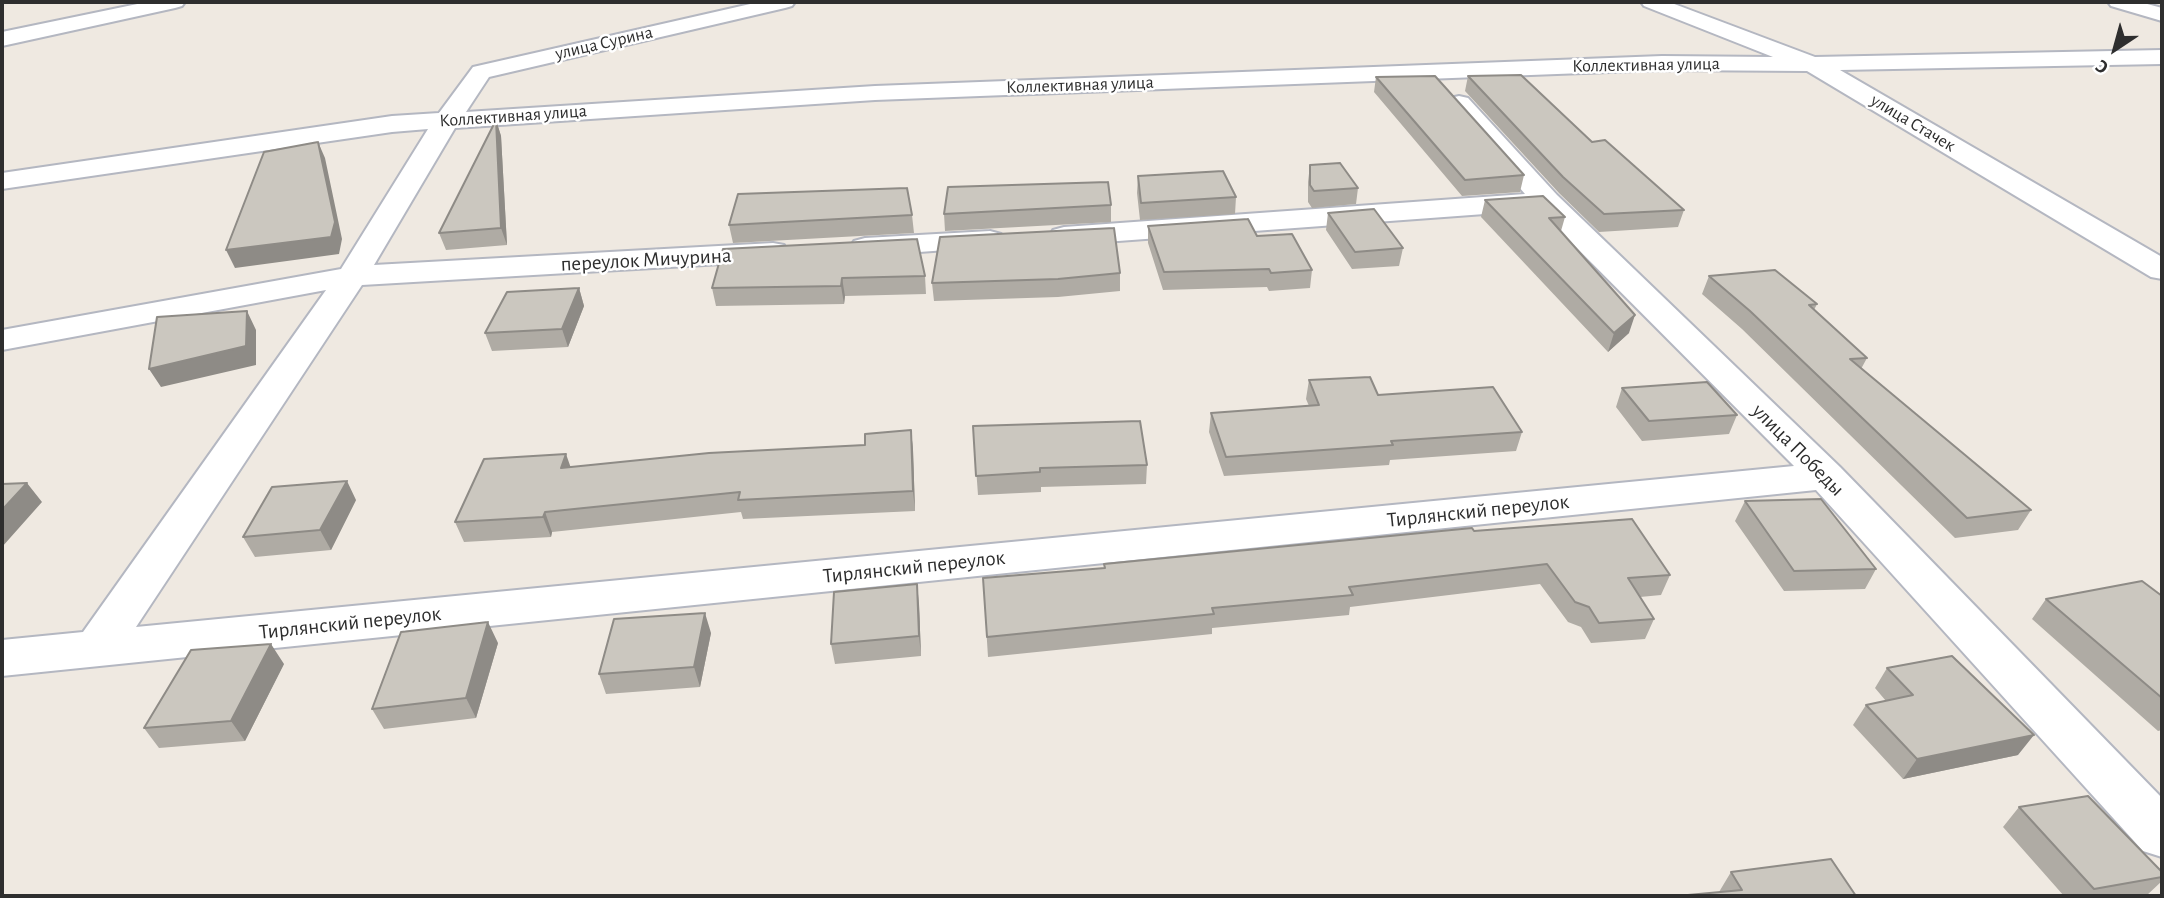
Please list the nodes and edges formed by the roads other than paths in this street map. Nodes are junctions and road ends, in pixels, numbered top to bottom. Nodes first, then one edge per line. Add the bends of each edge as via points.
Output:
1 (176, 2) edge
2 (785, 2) edge
3 (1651, 2) edge
4 (2118, 2) edge
5 (2162, 15) edge
6 (2, 39) edge
7 (2162, 57) edge
8 (1812, 64) junction
9 (1430, 71) junction
10 (447, 120) junction
11 (2, 181) edge
12 (1547, 201) junction
13 (840, 249) edge
14 (798, 251) edge
15 (2162, 270) edge
16 (352, 276) junction
17 (2, 340) edge
18 (1826, 476) junction
19 (98, 648) junction
20 (2, 658) edge
21 (2162, 834) edge

1 - 6 street
2 - 10 street, улица Сурина via 481,72
3 - 8 street, улица Стачек
4 - 5 street
7 - 8 street, Коллективная улица
8 - 9 street, Коллективная улица via 1662,63
8 - 15 street, улица Стачек
9 - 10 street, Коллективная улица via 889,93
9 - 12 street, улица Победы
10 - 11 street, Коллективная улица via 392,124
10 - 16 street, улица Сурина
12 - 13 street via 1189,229
12 - 18 street, улица Победы
14 - 16 street, переулок Мичурина
16 - 17 street, переулок Мичурина
16 - 19 street, улица Сурина
18 - 19 street, Тирлянский переулок
18 - 21 street, улица Победы
19 - 20 street, Тирлянский переулок

